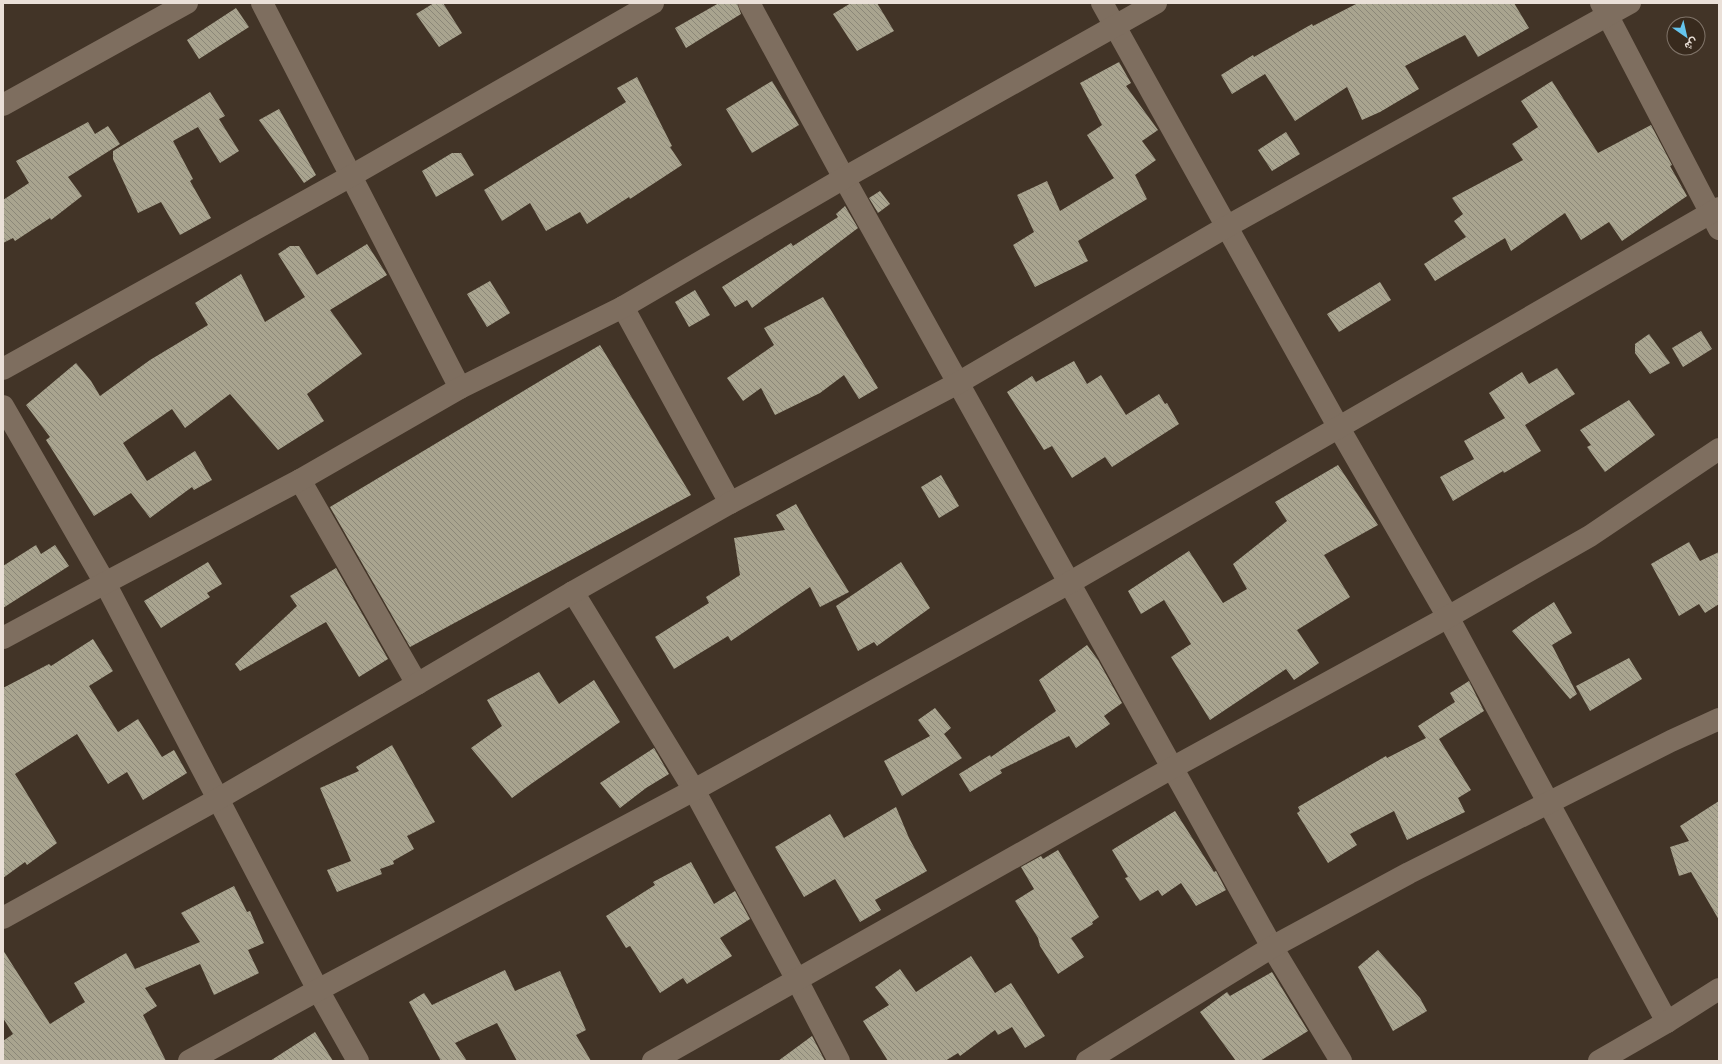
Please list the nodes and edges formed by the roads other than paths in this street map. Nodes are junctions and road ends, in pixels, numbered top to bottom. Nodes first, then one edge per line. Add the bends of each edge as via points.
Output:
1 (187, 3) edge
2 (262, 3) edge
3 (653, 3) edge
4 (749, 3) edge
5 (1102, 3) edge
6 (1156, 3) edge
7 (1630, 3) edge
8 (1604, 9) edge
9 (1115, 26) junction
10 (3, 105) edge
11 (351, 176) junction
12 (844, 178) junction
13 (1716, 217) edge
14 (1226, 227) junction
15 (623, 307) junction
16 (3, 369) edge
17 (958, 383) junction
18 (460, 388) junction
19 (3, 406) edge
20 (1339, 428) junction
21 (1719, 449) edge
22 (300, 480) junction
23 (730, 503) junction
24 (104, 583) junction
25 (1069, 583) junction
26 (573, 592) junction
27 (1448, 617) junction
28 (3, 638) edge
29 (417, 684) junction
30 (1719, 719) edge
31 (1172, 768) junction
32 (694, 790) junction
33 (218, 798) junction
34 (1548, 802) junction
35 (3, 918) edge
36 (1272, 948) junction
37 (797, 980) junction
38 (1719, 988) edge
39 (318, 990) junction
40 (1667, 1022) junction
41 (189, 1061) edge
42 (358, 1061) edge
43 (653, 1061) edge
44 (839, 1061) edge
45 (1087, 1061) edge
46 (1341, 1061) edge
47 (1600, 1061) edge

1 - 10 street
2 - 11 street
3 - 11 street
4 - 12 street
5 - 9 street
6 - 9 street
7 - 8 street
8 - 13 street
8 - 14 street
9 - 12 street
9 - 14 street
11 - 16 street
11 - 18 street
12 - 15 street
12 - 17 street
13 - 20 street
14 - 17 street
14 - 20 street
15 - 18 street
15 - 23 street
17 - 23 street
17 - 25 street
18 - 22 street
19 - 24 street
20 - 25 street
20 - 27 street
21 - 27 street via 1590,536
22 - 24 street
22 - 29 street
23 - 26 street
24 - 28 street
24 - 33 street
25 - 31 street
25 - 32 street
26 - 29 street
26 - 32 street
27 - 31 street
27 - 34 street
29 - 33 street
30 - 34 street
31 - 36 street
31 - 37 street
32 - 37 street
32 - 39 street
33 - 35 street
33 - 39 street
34 - 36 street via 1409,873
34 - 40 street
36 - 45 street
36 - 46 street
37 - 43 street
37 - 44 street
38 - 40 street
39 - 41 street
39 - 42 street
40 - 47 street

